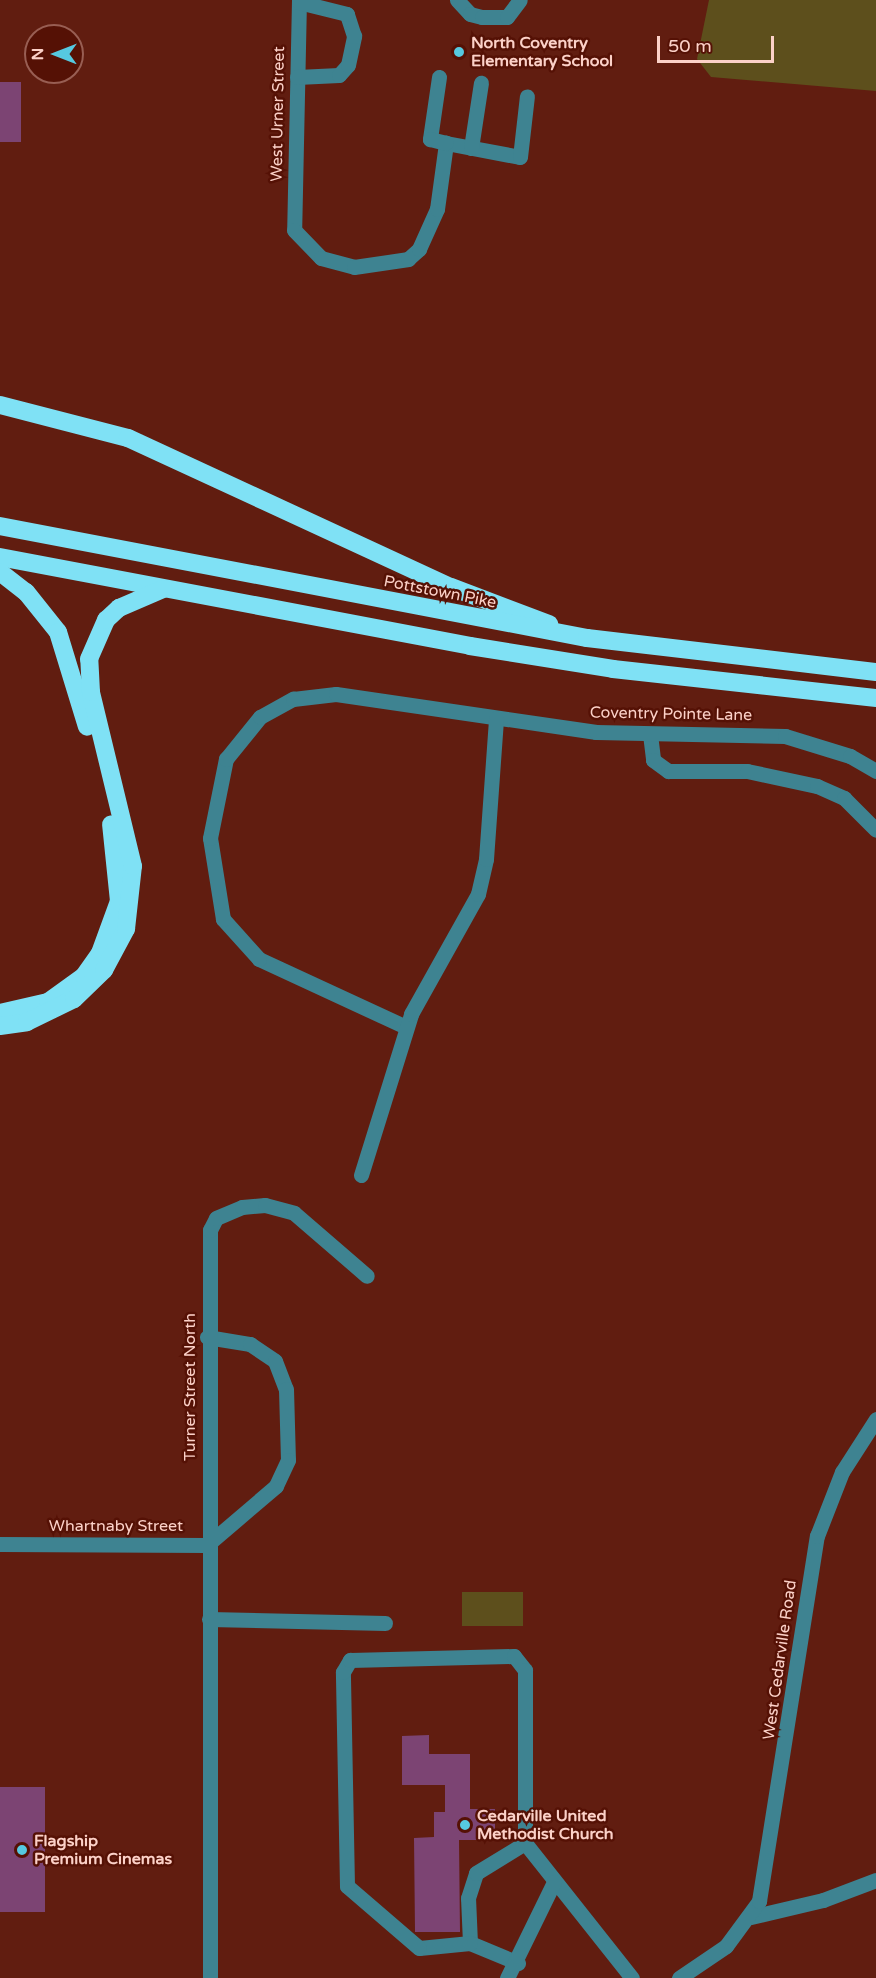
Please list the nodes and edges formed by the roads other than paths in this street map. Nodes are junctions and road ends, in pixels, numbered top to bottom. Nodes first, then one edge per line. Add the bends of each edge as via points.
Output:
1 (457, 0) edge
2 (520, 0) edge
3 (299, 1) edge
4 (297, 77) junction
5 (439, 77) dead end
6 (481, 83) dead end
7 (527, 96) dead end
8 (446, 143) junction
9 (471, 148) junction
10 (0, 405) edge
11 (0, 526) edge
12 (0, 557) edge
13 (0, 572) edge
14 (164, 588) junction
15 (587, 638) junction
16 (876, 672) edge
17 (876, 698) edge
18 (496, 718) junction
19 (650, 734) junction
20 (876, 771) edge
21 (876, 830) edge
22 (0, 1013) edge
23 (0, 1026) edge
24 (406, 1027) junction
25 (361, 1174) dead end
26 (367, 1276) dead end
27 (207, 1336) junction
28 (876, 1419) edge
29 (0, 1544) edge
30 (207, 1545) junction
31 (209, 1619) junction
32 (385, 1623) dead end
33 (525, 1843) junction
34 (876, 1880) edge
35 (554, 1882) junction
36 (751, 1917) junction
37 (470, 1943) junction
38 (518, 1963) junction
39 (210, 1978) edge
40 (507, 1978) edge
41 (632, 1978) edge
42 (679, 1978) edge

1 - 2 street via 470,14 482,17 507,17
3 - 4 street, West Urner Street
3 - 4 street via 347,14 354,36 353,53 339,75
4 - 8 street, West Urner Street via 294,230 313,254 354,267 408,260 437,208
5 - 8 street via 430,139
6 - 9 street
7 - 9 street via 520,157
8 - 9 street
10 - 15 highway via 128,438 451,587
11 - 15 highway, Pottstown Pike
12 - 14 highway
13 - 22 highway via 36,602 66,648 120,876 111,933 84,975 48,1002
14 - 17 highway via 613,669
14 - 23 highway via 119,608 106,620 89,659 91,692 133,866 126,929 104,970 74,999 27,1023
15 - 16 highway, Pottstown Pike
18 - 19 street, Coventry Pointe Lane
18 - 24 street via 487,848 478,894
18 - 24 street, Coventry Pointe Lane via 336,693 293,699 244,732 226,759 211,819 212,876 223,919 239,943 259,959
19 - 20 street, Coventry Pointe Lane via 708,730 785,736 850,756
19 - 21 street via 653,760 668,771 756,772 817,786 844,798
24 - 25 street
26 - 27 street, Turner Street North via 294,1213 265,1205 242,1207 216,1218 210,1230
27 - 30 street, Turner Street North
27 - 30 street via 250,1344 275,1361 286,1389 288,1460 276,1486
28 - 36 street, West Cedarville Road via 842,1472 817,1536 766,1882
29 - 30 street, Whartnaby Street
30 - 31 street
31 - 32 street
31 - 39 street
33 - 35 street
33 - 37 street via 476,1873 468,1898
33 - 37 street via 525,1670 514,1656 350,1660 343,1672 347,1886 419,1948
34 - 36 street via 823,1900
35 - 38 street
35 - 41 street
36 - 42 street, West Cedarville Road via 726,1946
37 - 38 street
38 - 40 street

